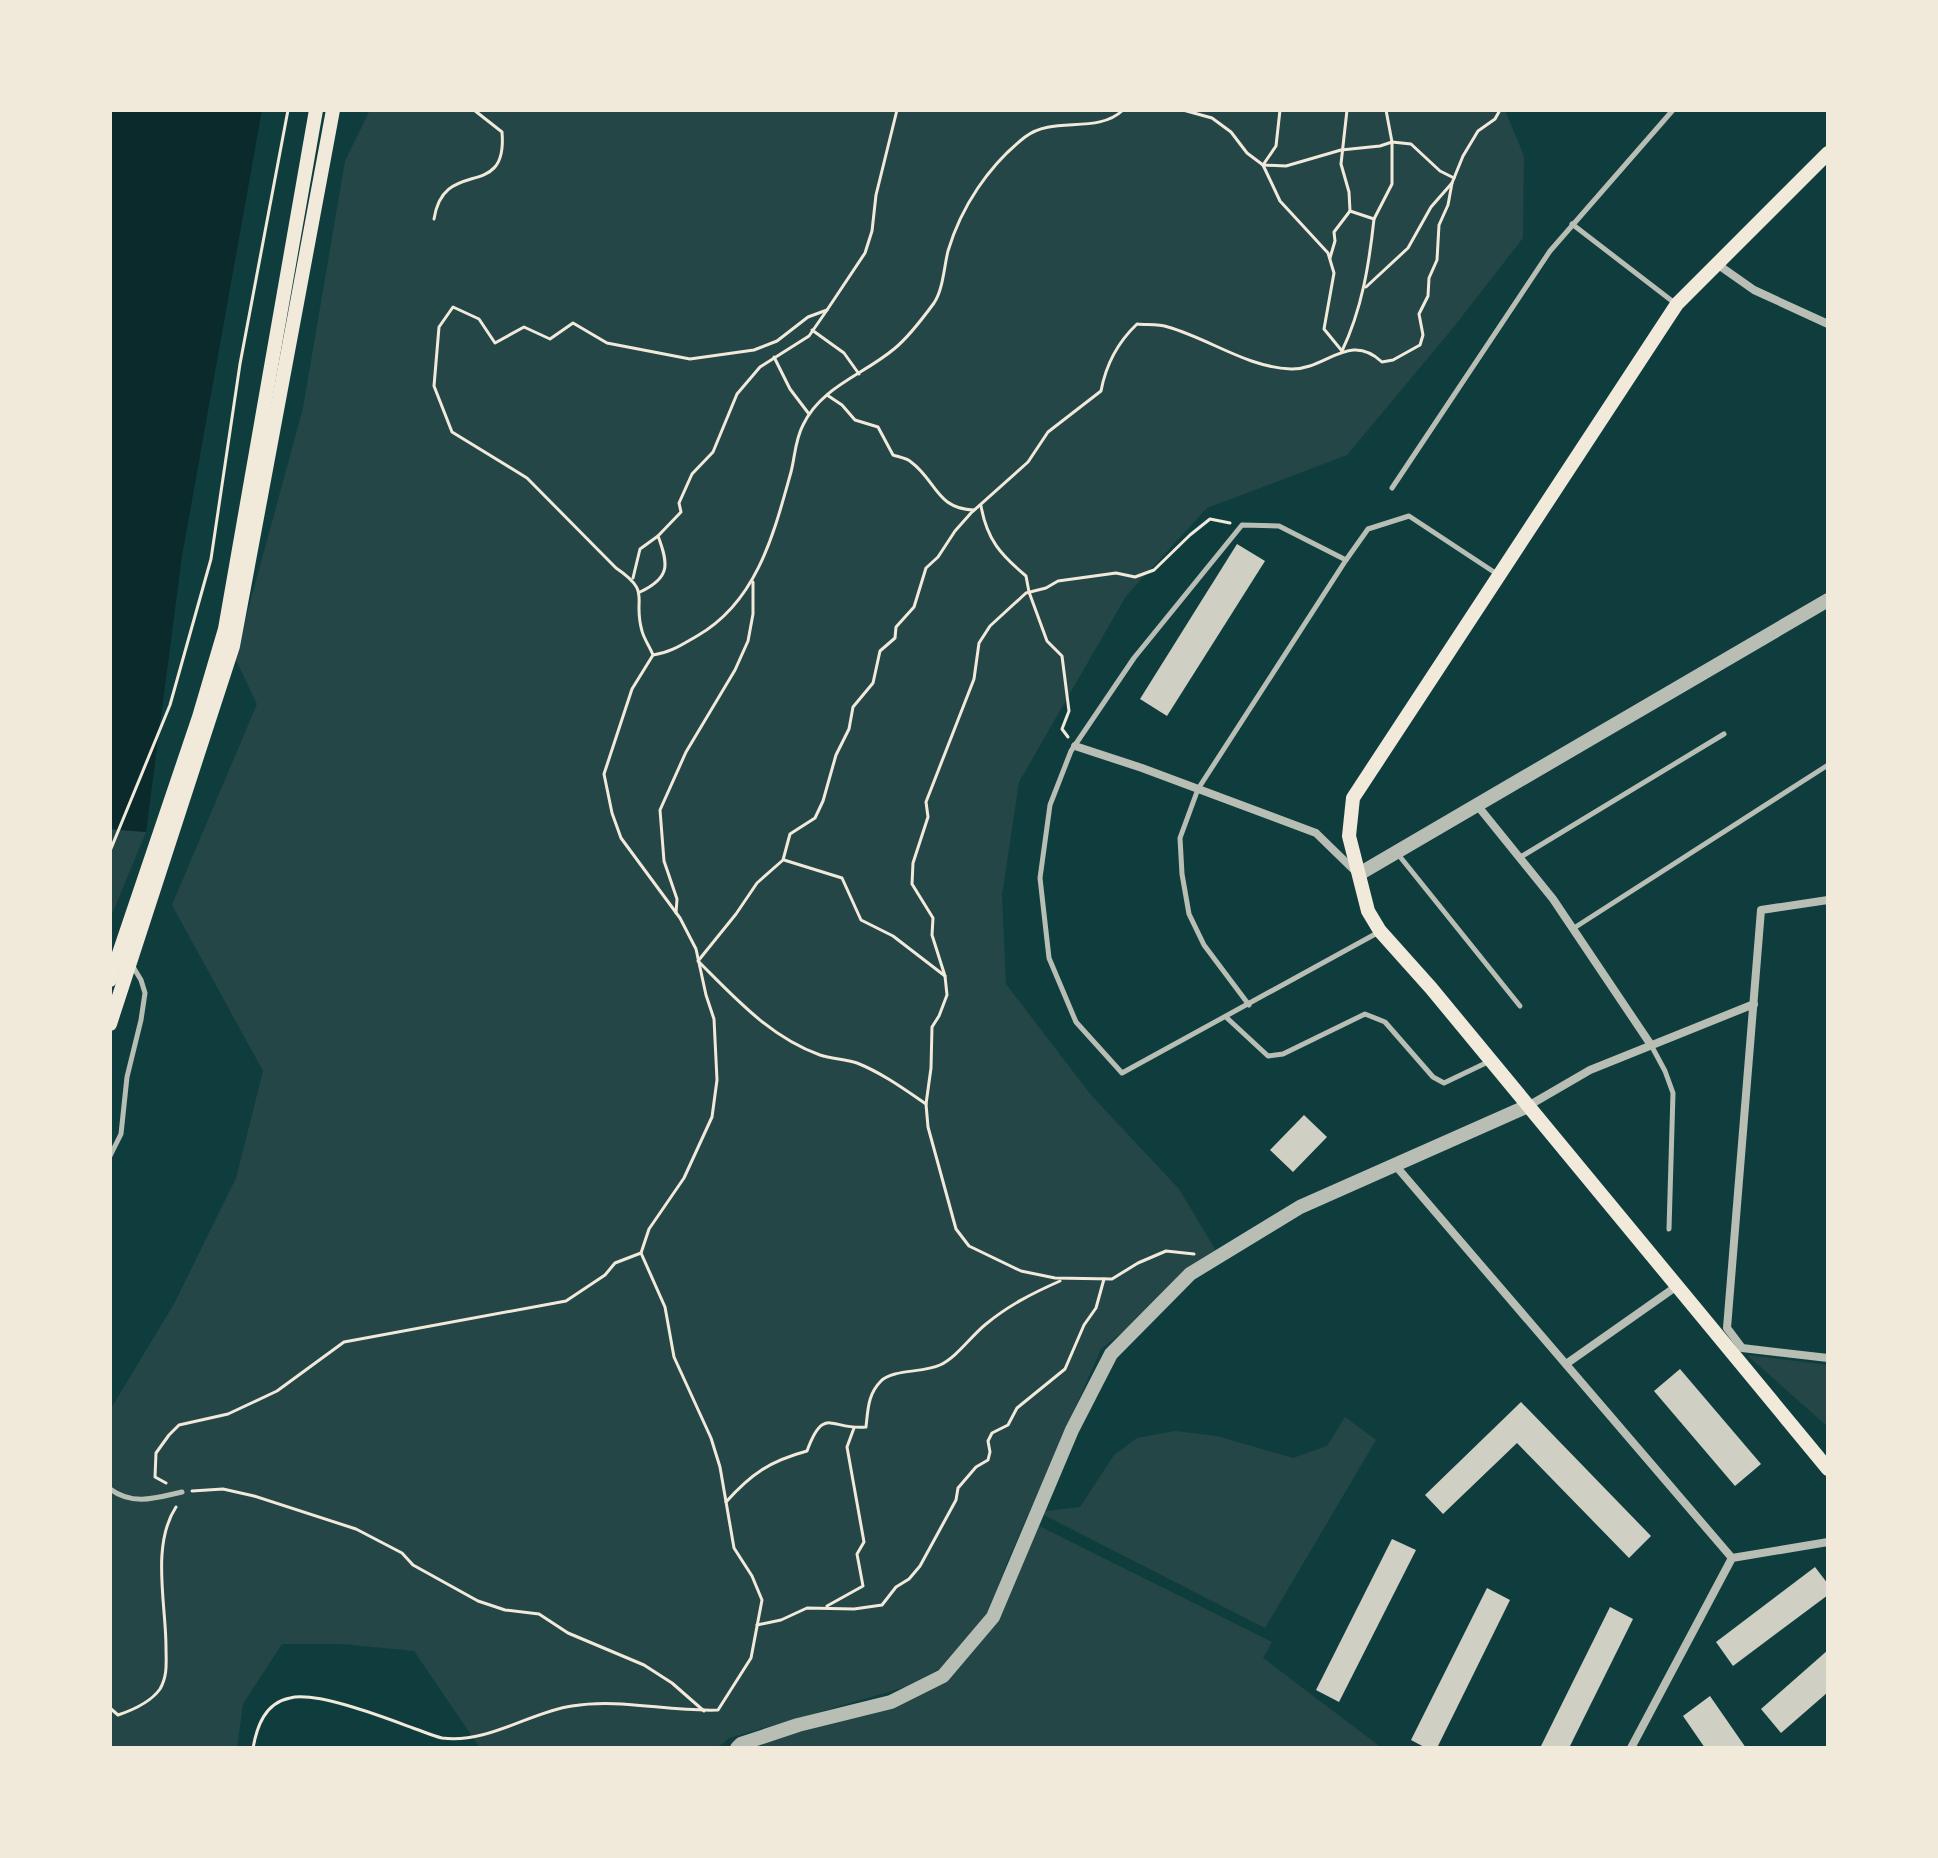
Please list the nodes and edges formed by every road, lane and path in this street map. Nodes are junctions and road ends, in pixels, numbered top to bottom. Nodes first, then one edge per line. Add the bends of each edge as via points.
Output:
1 (288, 110) edge
2 (316, 110) edge
3 (333, 110) edge
4 (474, 110) edge
5 (897, 110) edge
6 (1123, 110) edge
7 (1183, 110) edge
8 (1280, 110) edge
9 (1347, 110) edge
10 (1386, 110) edge
11 (1500, 110) edge
12 (1673, 110) edge
13 (1392, 142) junction
14 (1341, 150) junction
15 (1828, 153) edge
16 (1263, 165) junction
17 (1453, 180) junction
18 (1350, 211) junction
19 (434, 219) dead end
20 (1374, 219) junction
21 (1572, 224) junction
22 (1330, 259) junction
23 (1717, 264) junction
24 (1363, 290) junction
25 (1677, 304) junction
26 (827, 310) junction
27 (1828, 324) edge
28 (812, 330) junction
29 (1342, 351) junction
30 (774, 357) junction
31 (859, 374) junction
32 (826, 395) junction
33 (809, 414) junction
34 (1392, 488) dead end
35 (981, 506) junction
36 (971, 513) junction
37 (1242, 525) junction
38 (658, 536) junction
39 (1346, 560) junction
40 (1499, 575) junction
41 (633, 579) junction
42 (753, 582) junction
43 (640, 592) junction
44 (1029, 592) junction
45 (1828, 600) edge
46 (653, 655) junction
47 (1724, 734) dead end
48 (1075, 746) junction
49 (1828, 765) edge
50 (1198, 789) junction
51 (1477, 805) junction
52 (110, 851) edge
53 (1396, 852) junction
54 (1519, 858) junction
55 (783, 860) junction
56 (1359, 874) junction
57 (1828, 900) edge
58 (676, 913) junction
59 (1574, 928) junction
60 (1380, 931) junction
61 (130, 961) junction
62 (698, 961) junction
63 (945, 976) junction
64 (110, 980) edge
65 (1754, 1004) junction
66 (1249, 1005) junction
67 (1520, 1006) dead end
68 (1227, 1018) junction
69 (110, 1024) edge
70 (1651, 1045) junction
71 (1491, 1060) junction
72 (926, 1104) junction
73 (1528, 1106) junction
74 (110, 1156) edge
75 (1395, 1165) junction
76 (1669, 1229) dead end
77 (641, 1253) junction
78 (1219, 1256) junction
79 (1063, 1279) junction
80 (1104, 1279) junction
81 (1677, 1286) junction
82 (1828, 1358) edge
83 (1566, 1364) junction
84 (854, 1428) junction
85 (1828, 1469) edge
86 (110, 1489) edge
87 (182, 1492) junction
88 (726, 1502) junction
89 (1828, 1542) edge
90 (1732, 1558) junction
91 (824, 1607) junction
92 (757, 1625) junction
93 (110, 1708) edge
94 (704, 1711) junction
95 (742, 1747) edge
96 (253, 1748) edge
97 (1631, 1748) edge

1 - 52 path via 240,364 211,559 170,705
2 - 64 main road via 225,629
3 - 61 main road via 233,646
4 - 19 path via 502,132 502,151 486,176 454,183 445,191
5 - 26 path via 865,253
6 - 31 path via 1094,123 1028,134 1003,157 980,185 956,230 936,299 895,348
7 - 16 path via 1212,118
8 - 16 path via 1276,146
9 - 14 path
10 - 13 path
11 - 17 path via 1478,131
12 - 21 lane
13 - 14 path
13 - 17 path via 1411,144
13 - 20 path via 1392,184
14 - 16 path via 1286,166
14 - 18 path
15 - 23 main road
16 - 22 path via 1280,201
17 - 24 path via 1408,248
17 - 29 path via 1439,225 1428,296 1419,314 1420,345 1382,362 1362,349
18 - 20 path
18 - 22 path via 1334,232
20 - 24 path
21 - 25 lane
21 - 34 lane
22 - 29 path via 1334,273 1324,329
23 - 25 main road
23 - 27 street via 1754,290
24 - 29 path
25 - 40 main road
26 - 28 path
26 - 41 path via 754,350 690,359 607,343 573,323 550,339 524,327 495,343 479,319 453,307 439,327 434,386 452,432 527,478
28 - 30 path
28 - 31 path via 844,353
29 - 35 path via 1301,369 1269,367 1168,327 1137,324 1121,339 1101,391 1048,432 1028,462
30 - 33 path
30 - 38 path via 737,394 713,452 692,474 679,503 681,512
31 - 32 path
32 - 33 path
32 - 36 path via 855,420 878,427 893,455 911,461 949,505 974,510
33 - 42 path
35 - 36 path
35 - 44 path via 984,524 1001,555 1026,576
36 - 55 path via 926,568 914,607 880,651 873,683 853,707 823,801 815,818 790,834
37 - 39 lane via 1279,526
37 - 44 path via 1210,519 1154,570 1135,577 1116,573 1072,578
37 - 48 lane via 1134,658
38 - 41 path via 640,549
38 - 43 path via 665,569 656,585
39 - 40 lane via 1368,529 1409,516
39 - 50 lane
40 - 56 main road via 1353,798 1349,836
41 - 43 path
42 - 46 path via 708,629
42 - 58 path via 748,641 660,810
43 - 46 path via 641,630
44 - 48 path via 1047,641 1062,656 1069,711 1062,729
44 - 63 path via 990,626 979,643 974,679 926,802 928,817 912,884 933,918 932,935
45 - 51 street
46 - 58 path via 632,689 604,774 621,838
47 - 54 lane
48 - 50 street
48 - 68 lane via 1050,805 1040,878 1049,958 1076,1022 1122,1073
49 - 59 lane
50 - 56 street via 1316,833
50 - 66 lane via 1180,838 1189,914 1204,945
51 - 53 street
51 - 54 street
53 - 56 street
53 - 67 lane
54 - 59 street
55 - 62 path via 757,883
55 - 63 path via 842,878 861,920 893,936
56 - 60 main road via 1368,911
57 - 65 street via 1761,910
58 - 62 path
59 - 70 street
60 - 66 lane
60 - 71 main road
61 - 69 main road
61 - 74 lane via 145,993 121,1134
62 - 72 path via 770,1028 819,1055 879,1074
62 - 77 path via 714,1019 717,1080 712,1117 684,1178 649,1229
63 - 72 path via 947,995 932,1027
65 - 70 street
65 - 82 street via 1727,1328 1742,1348
66 - 68 lane
68 - 71 lane via 1268,1056 1283,1054 1365,1014 1385,1022 1444,1083
70 - 73 street via 1590,1070
70 - 76 lane via 1673,1093
71 - 73 main road
72 - 79 path via 956,1229 969,1246 1021,1271
73 - 75 street
73 - 81 main road
75 - 78 street via 1300,1207
75 - 83 street
77 - 87 path via 615,1263 566,1301 344,1342 277,1391 228,1414 179,1425 156,1453 155,1477
77 - 88 path via 665,1307 674,1357 711,1438
78 - 80 path via 1166,1251
78 - 95 street via 1190,1274 1111,1354 1072,1430 993,1617 943,1676 891,1702 798,1725
79 - 80 path
79 - 84 path via 1000,1313 941,1365 883,1379 868,1402 866,1427
80 - 91 path via 1096,1308 1065,1369 1017,1408 1008,1425 992,1433 988,1460 958,1488 941,1531 909,1579 882,1605
81 - 83 street
81 - 85 main road
83 - 90 street
84 - 88 path via 821,1424 807,1451 778,1459
84 - 91 path via 847,1447 864,1542 857,1554 863,1586
86 - 87 lane via 122,1498 145,1500
87 - 93 path via 185,1495 172,1511 161,1561 168,1668 160,1689 147,1701 118,1715
87 - 94 path via 223,1489 356,1529 478,1601 539,1614 568,1633 644,1665
88 - 92 path via 734,1548 762,1600
89 - 90 street
90 - 97 street
91 - 92 path
92 - 94 path via 751,1658 718,1710
94 - 96 path via 609,1702 568,1706 474,1737 442,1738 309,1696 289,1698 268,1709

